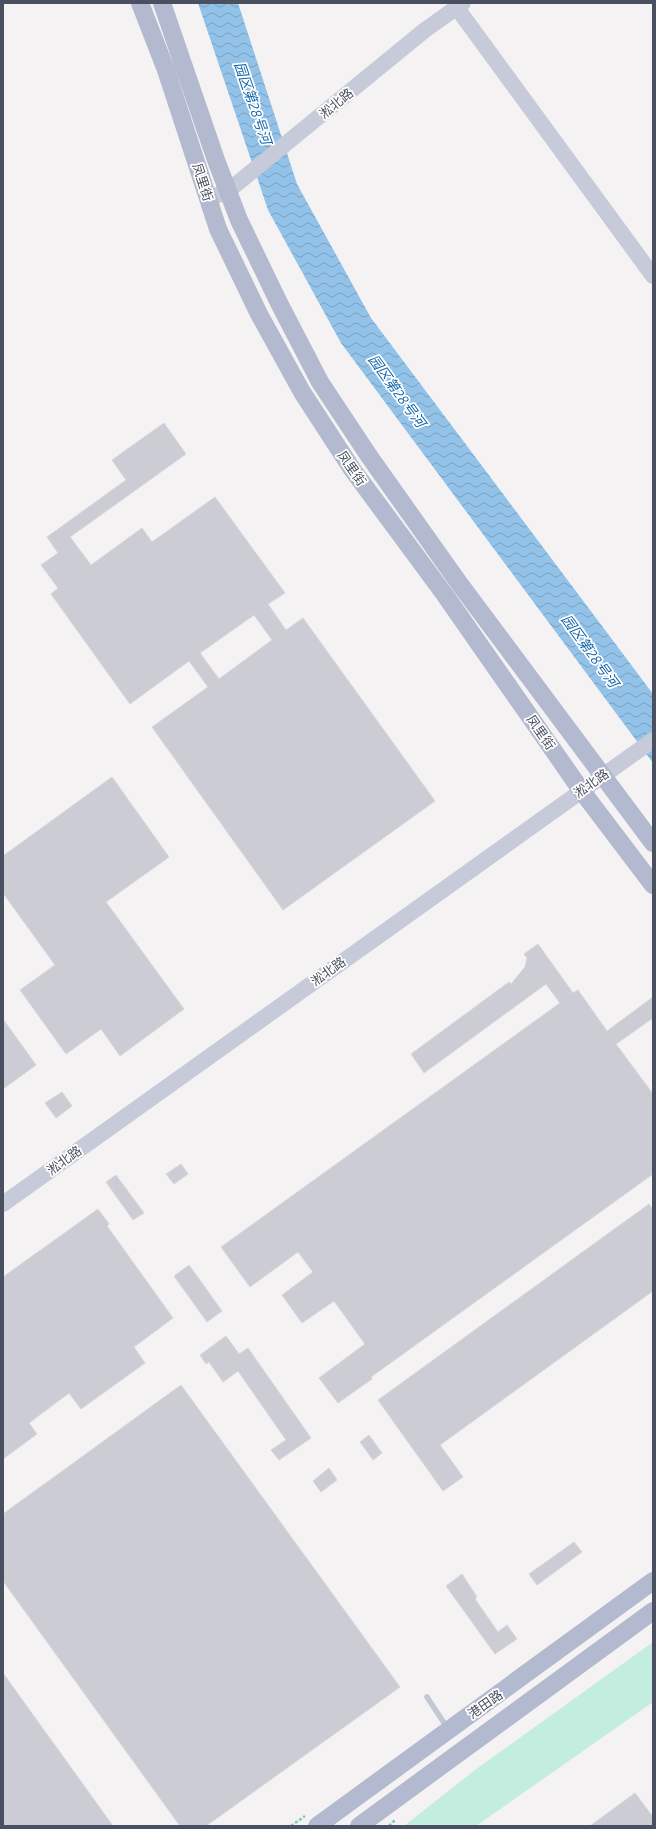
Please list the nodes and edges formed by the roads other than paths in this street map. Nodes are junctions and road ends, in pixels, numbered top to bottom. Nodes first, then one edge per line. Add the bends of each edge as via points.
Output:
1 (140, 3) edge
2 (162, 3) edge
3 (460, 5) edge
4 (228, 191) junction
5 (208, 199) junction
6 (653, 276) edge
7 (647, 744) edge
8 (602, 775) junction
9 (581, 790) junction
10 (653, 843) edge
11 (653, 885) edge
12 (3, 1204) edge
13 (653, 1581) edge
14 (653, 1611) edge
15 (427, 1697) dead end
16 (448, 1729) junction
17 (317, 1826) edge
18 (359, 1826) edge

1 - 5 main road, 凤里街 via 166,70
2 - 4 main road, 凤里街
3 - 4 street, 淞北路 via 425,30
3 - 6 street
4 - 5 street, 淞北路
4 - 8 main road, 凤里街 via 279,303 320,382 450,570
5 - 9 main road, 凤里街 via 218,229 259,314 302,392 352,469 446,595
7 - 8 street, 淞北路
8 - 9 street, 淞北路
8 - 10 main road, 凤里街
9 - 11 main road, 凤里街
9 - 12 street, 淞北路
13 - 16 main road, 港田路
14 - 18 main road, 港田路
15 - 16 lane
16 - 17 main road, 港田路

